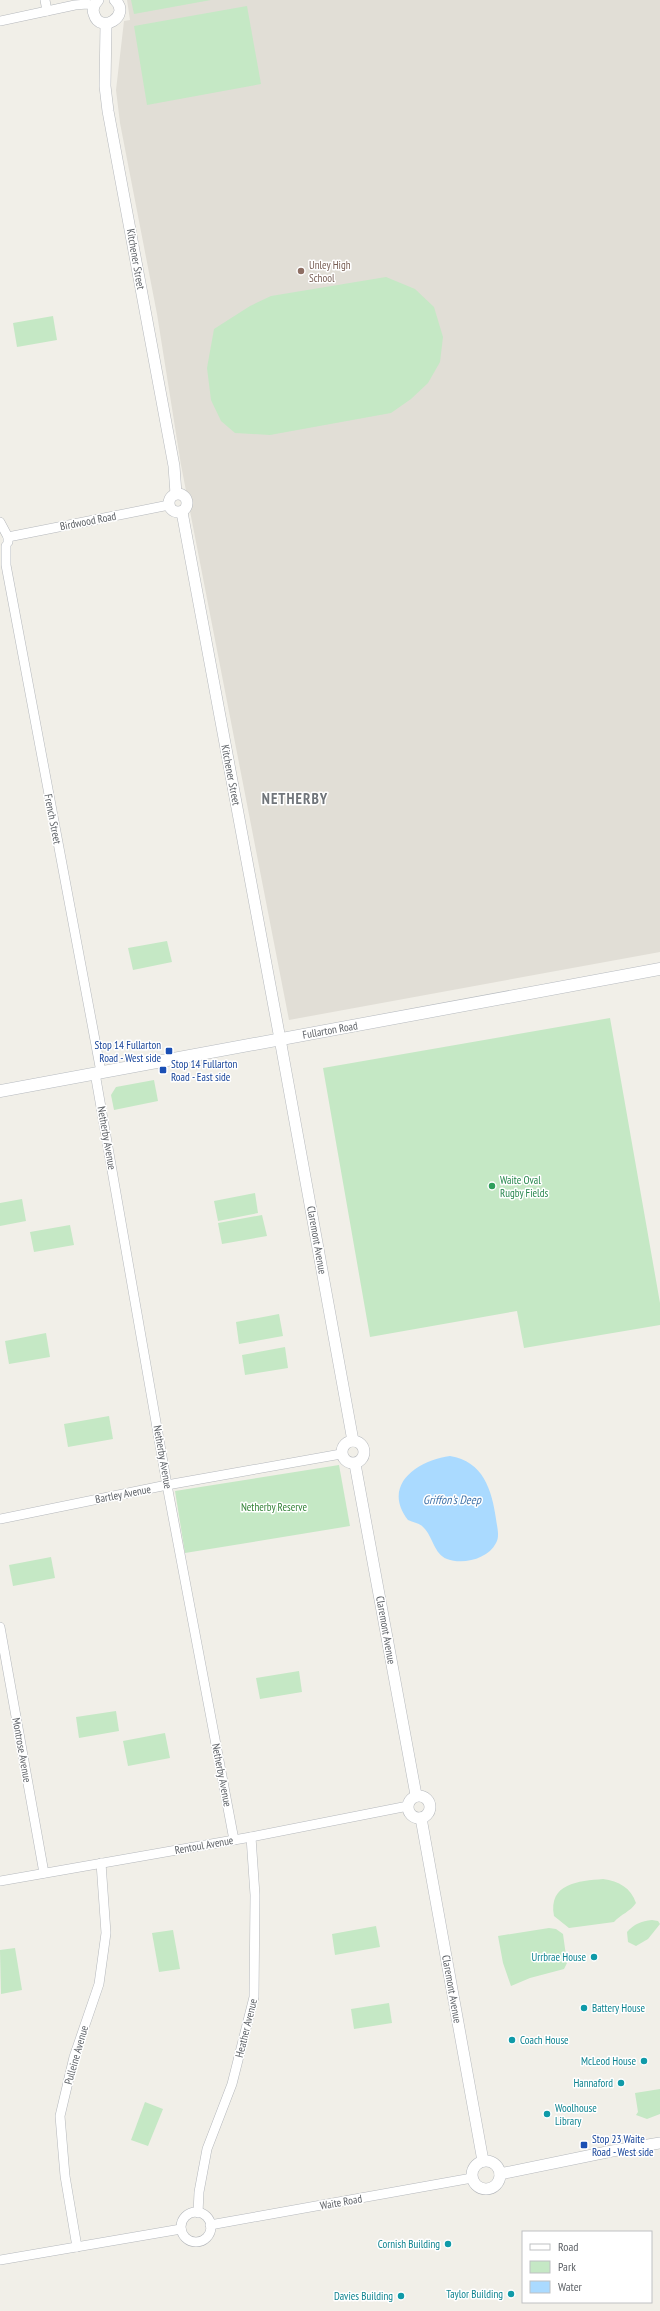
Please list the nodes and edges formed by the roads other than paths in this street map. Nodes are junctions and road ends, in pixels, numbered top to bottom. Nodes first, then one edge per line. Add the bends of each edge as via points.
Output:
1 (45, 0) edge
2 (115, 0) edge
3 (96, 3) edge
4 (47, 11) junction
5 (0, 20) edge
6 (106, 24) junction
7 (176, 494) junction
8 (169, 505) junction
9 (182, 512) junction
10 (0, 522) edge
11 (3, 541) edge
12 (660, 969) edge
13 (280, 1039) junction
14 (98, 1073) junction
15 (0, 1091) edge
16 (353, 1441) junction
17 (342, 1454) junction
18 (355, 1464) junction
19 (167, 1485) junction
20 (0, 1519) edge
21 (0, 1627) edge
22 (416, 1795) junction
23 (408, 1806) junction
24 (421, 1818) junction
25 (251, 1837) junction
26 (234, 1840) junction
27 (101, 1863) junction
28 (44, 1873) junction
29 (0, 1881) edge
30 (660, 2143) edge
31 (483, 2161) junction
32 (500, 2174) junction
33 (472, 2178) junction
34 (198, 2213) junction
35 (210, 2225) junction
36 (181, 2229) junction
37 (77, 2247) junction
38 (0, 2260) edge

1 - 4 street
2 - 6 street via 120,8 119,16 112,23
3 - 4 street
3 - 6 street via 94,16
4 - 5 street
6 - 7 street, Kitchener Street via 107,104 174,466
7 - 8 street via 170,499
7 - 9 street via 184,496 188,502
8 - 9 street via 172,511
8 - 11 street, Birdwood Road
9 - 13 street, Kitchener Street
10 - 11 street, French Street
11 - 14 street, French Street
12 - 13 main road, Fullarton Road
13 - 14 main road, Fullarton Road
13 - 16 street, Claremont Avenue
14 - 15 main road, Fullarton Road
14 - 19 street, Netherby Avenue
16 - 17 street via 344,1445
16 - 18 street via 359,1443 364,1452 362,1460
17 - 18 street via 345,1461
17 - 19 street, Bartley Avenue
18 - 22 street, Claremont Avenue
19 - 20 street, Bartley Avenue
19 - 26 street, Netherby Avenue
21 - 28 street, Montrose Avenue
22 - 23 street
22 - 24 street via 424,1796 430,1802 430,1811
23 - 24 street via 413,1816
23 - 25 street, Rentoul Avenue
24 - 31 street, Claremont Avenue
25 - 26 street, Rentoul Avenue
25 - 34 street, Heather Avenue via 255,1895 254,1997 232,2084 207,2148
26 - 27 street, Rentoul Avenue
27 - 28 street, Rentoul Avenue
27 - 37 street, Pulleine Avenue via 106,1933 99,1984 74,2057 60,2116 65,2176
28 - 29 street, Rentoul Avenue
30 - 32 street
31 - 32 street via 496,2165
31 - 33 street via 474,2168
32 - 33 street via 498,2184 488,2189 479,2188
33 - 35 street, Waite Road
34 - 35 street via 206,2217
34 - 36 street via 186,2217
35 - 36 street via 209,2233 200,2242 188,2240
36 - 37 street
37 - 38 street

